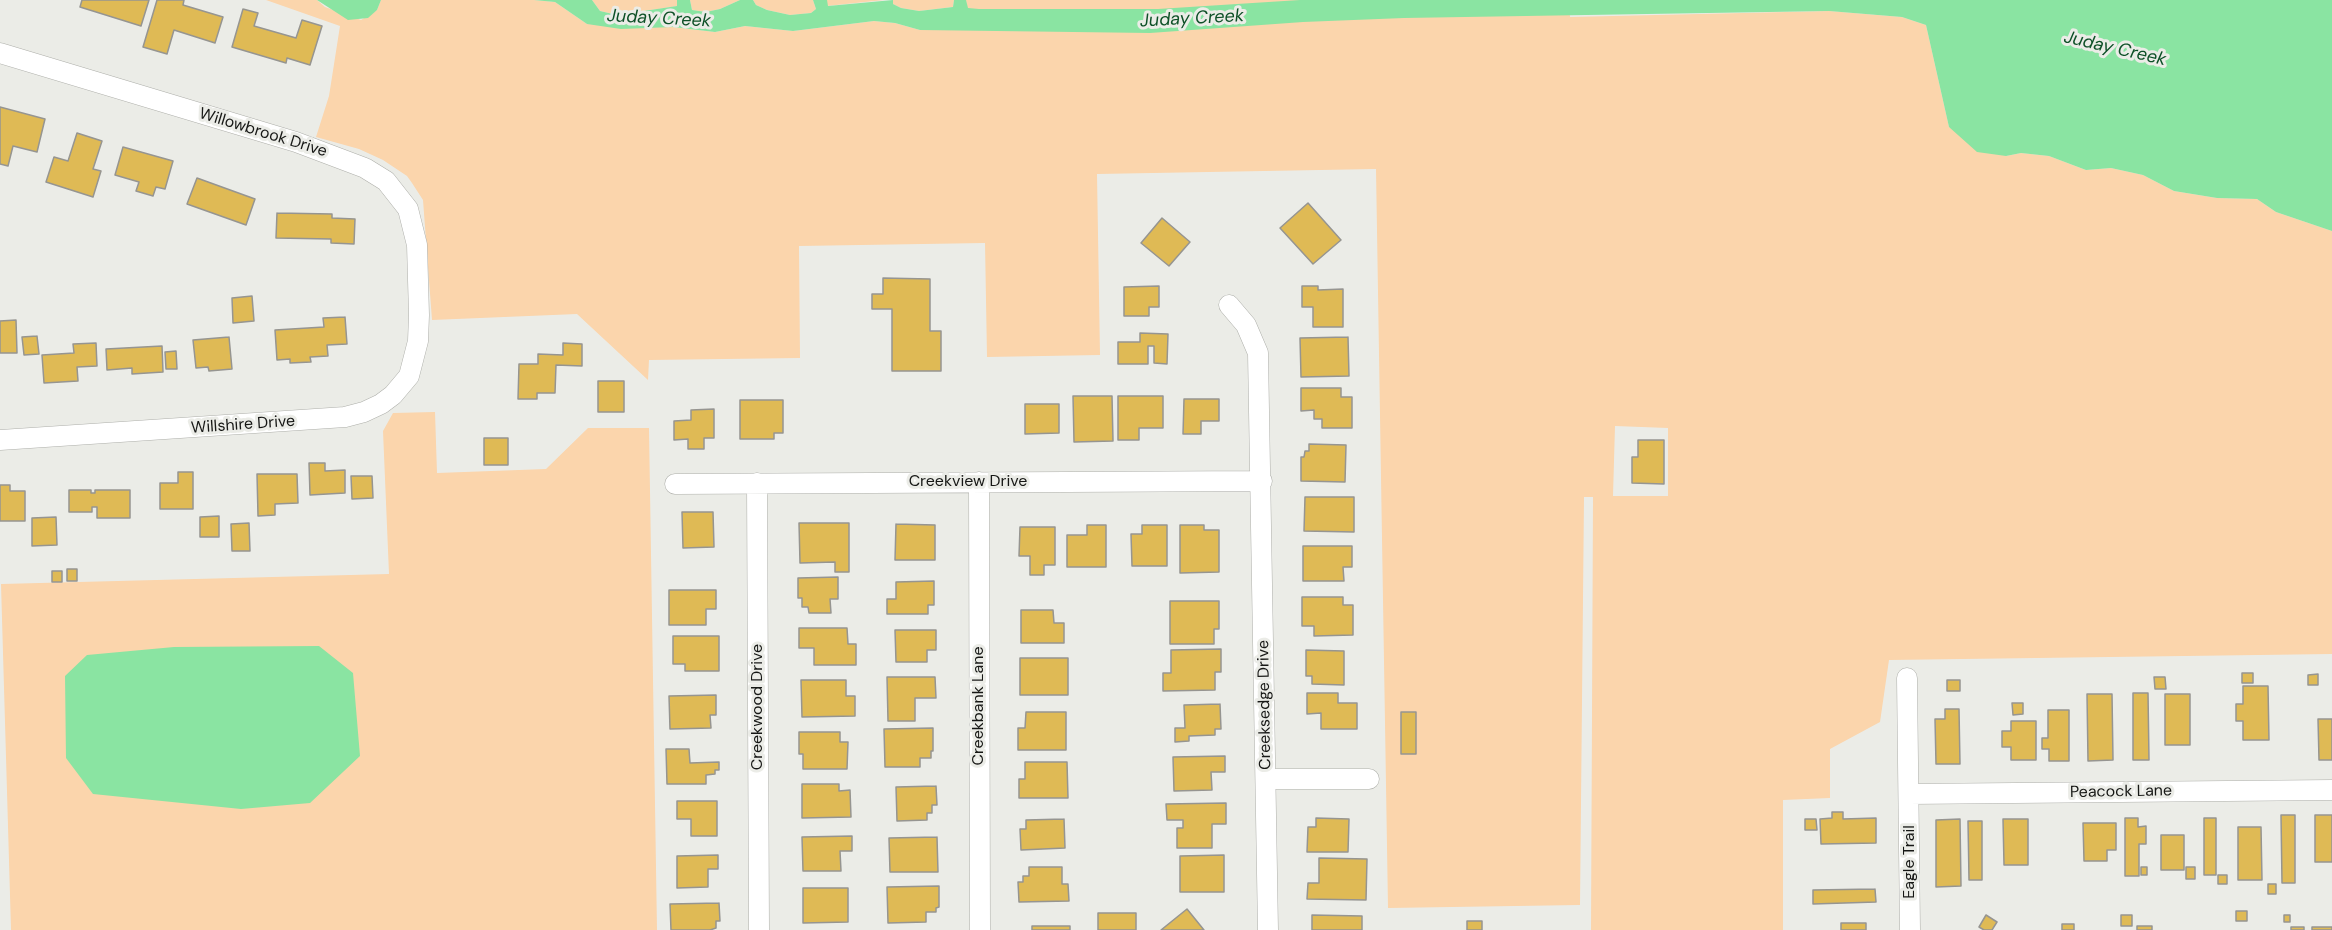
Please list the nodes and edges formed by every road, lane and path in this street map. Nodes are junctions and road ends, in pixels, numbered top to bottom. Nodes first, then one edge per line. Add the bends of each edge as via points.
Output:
1 (0, 53) edge
2 (1229, 304) dead end
3 (419, 315) joint
4 (0, 440) edge
5 (1262, 481) junction
6 (979, 482) junction
7 (757, 483) junction
8 (675, 484) dead end
9 (1907, 678) dead end
10 (1266, 779) junction
11 (1369, 779) dead end
12 (2332, 790) edge
13 (1909, 794) junction
14 (759, 930) edge
15 (980, 930) edge
16 (1268, 930) edge
17 (1910, 930) edge

1 - 3 street, Willowbrook Drive via 296,142 365,168 386,181 408,209 417,245
2 - 5 street, Creeksedge Drive via 1246,325 1258,352
3 - 4 street, Willshire Drive via 418,341 409,376 397,392 364,412 322,419
5 - 6 street, Creekview Drive
5 - 10 street, Creeksedge Drive
6 - 7 street, Creekview Drive
6 - 15 street, Creekbank Lane
7 - 8 street, Creekview Drive
7 - 14 street, Creekwood Drive
9 - 13 street, Eagle Trail
10 - 11 street
10 - 16 street, Creeksedge Drive
12 - 13 street, Peacock Lane
13 - 17 street, Eagle Trail

